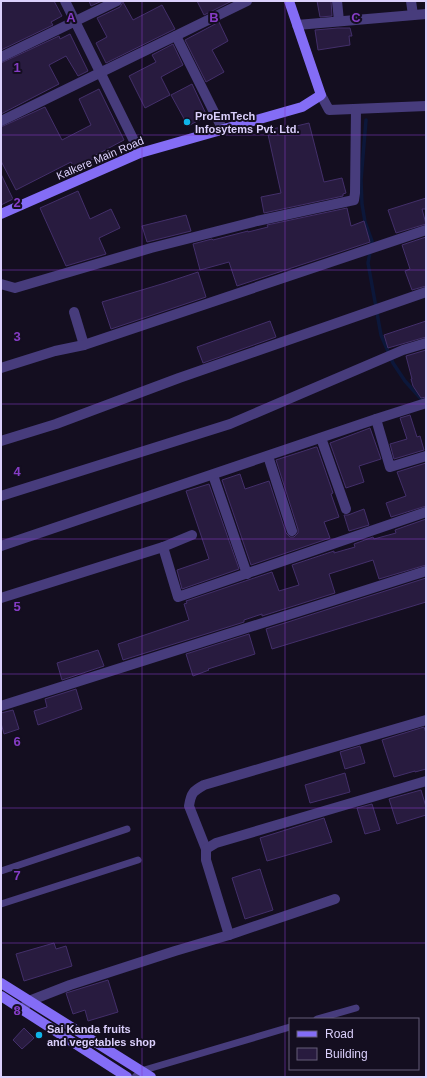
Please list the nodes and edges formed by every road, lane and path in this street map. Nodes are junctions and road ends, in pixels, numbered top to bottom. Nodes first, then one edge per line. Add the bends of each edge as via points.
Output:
1 (65, 1) edge
2 (117, 1) edge
3 (247, 1) edge
4 (289, 1) edge
5 (337, 1) edge
6 (411, 1) edge
7 (426, 14) edge
8 (413, 15) junction
9 (339, 21) junction
10 (75, 22) junction
11 (297, 25) junction
12 (176, 36) junction
13 (1, 57) edge
14 (101, 73) junction
15 (321, 95) junction
16 (426, 106) edge
17 (356, 109) junction
18 (1, 121) edge
19 (223, 130) junction
20 (140, 153) junction
21 (1, 214) edge
22 (426, 230) edge
23 (1, 284) edge
24 (426, 292) edge
25 (74, 312) dead end
26 (426, 343) edge
27 (84, 345) junction
28 (1, 368) edge
29 (426, 403) edge
30 (376, 419) junction
31 (321, 438) junction
32 (1, 441) edge
33 (268, 456) junction
34 (426, 456) edge
35 (213, 475) junction
36 (1, 496) edge
37 (346, 509) dead end
38 (426, 512) edge
39 (292, 531) dead end
40 (192, 535) dead end
41 (1, 546) edge
42 (163, 547) junction
43 (426, 571) edge
44 (247, 574) junction
45 (1, 598) edge
46 (1, 706) edge
47 (426, 720) edge
48 (426, 781) edge
49 (127, 829) dead end
50 (206, 849) junction
51 (138, 860) dead end
52 (1, 871) edge
53 (335, 898) dead end
54 (1, 904) edge
55 (229, 936) junction
56 (1, 983) edge
57 (1, 996) edge
58 (29, 1001) junction
59 (356, 1008) dead end
60 (22, 1010) junction
61 (321, 1018) edge
62 (289, 1027) edge
63 (138, 1074) edge
64 (127, 1077) edge
65 (151, 1077) edge

1 - 10 street
2 - 10 street
3 - 12 street
4 - 11 street
5 - 9 street
6 - 8 street
7 - 8 street
8 - 9 street
9 - 11 street
10 - 13 street
10 - 14 street
11 - 15 street
12 - 14 street
12 - 19 street
14 - 18 street
14 - 20 street
15 - 17 street via 329,110
15 - 19 street, Kalkere Main Road via 302,107
16 - 17 street
17 - 23 street via 354,200 150,248 15,288
19 - 20 street, Kalkere Main Road
20 - 21 street, Kalkere Main Road
22 - 27 street
24 - 32 street via 56,424
25 - 27 street
26 - 36 street via 403,350 230,424
27 - 28 street
29 - 30 street
30 - 31 street
30 - 34 street via 390,467
31 - 33 street
31 - 37 street
33 - 35 street
33 - 39 street
35 - 41 street
35 - 44 street
38 - 44 street
40 - 42 street
42 - 44 street via 178,597
42 - 45 street
43 - 46 street
47 - 50 street via 194,790 189,806
48 - 50 street via 216,843
49 - 52 lane
50 - 55 street via 206,860
51 - 54 lane
53 - 55 street
55 - 58 street via 70,985
56 - 58 street
57 - 60 street
58 - 60 street
58 - 63 street
59 - 61 lane
60 - 64 street
62 - 63 lane
63 - 65 street

